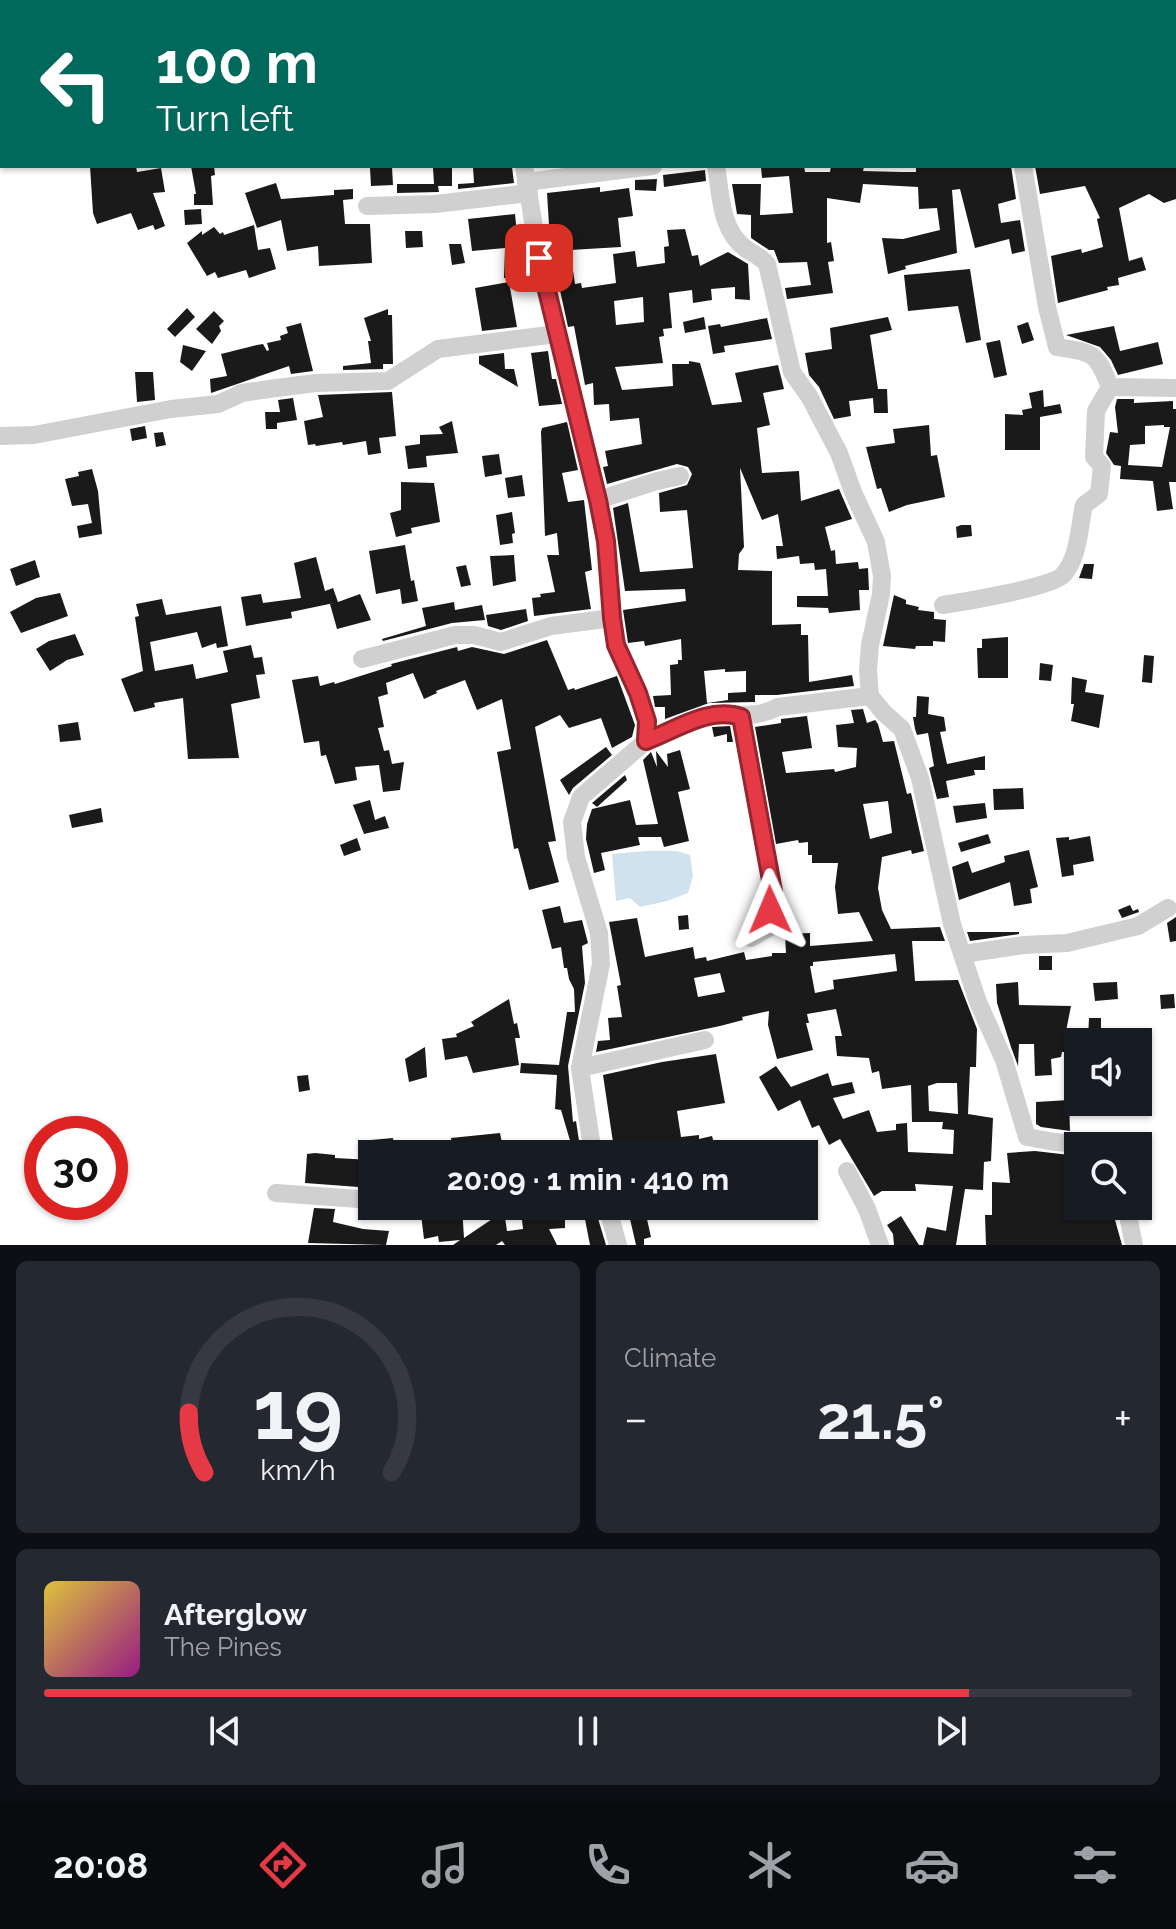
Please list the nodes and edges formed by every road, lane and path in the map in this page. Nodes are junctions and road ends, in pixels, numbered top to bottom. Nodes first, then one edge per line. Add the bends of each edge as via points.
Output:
1 (635, 168) edge
2 (716, 168) edge
3 (1023, 168) edge
4 (526, 180) edge
5 (367, 206) dead end
6 (557, 334) junction
7 (1110, 387) junction
8 (1176, 388) edge
9 (0, 436) edge
10 (680, 476) dead end
11 (598, 500) junction
12 (943, 605) dead end
13 (612, 618) junction
14 (362, 659) dead end
15 (870, 696) junction
16 (741, 717) junction
17 (646, 741) junction
18 (1168, 908) dead end
19 (751, 938) dead end
20 (963, 954) junction
21 (705, 1040) dead end
22 (580, 1068) junction
23 (591, 1140) edge
24 (1064, 1143) edge
25 (847, 1171) dead end
26 (276, 1193) dead end
27 (358, 1199) edge
28 (611, 1220) edge
29 (1129, 1220) edge
30 (618, 1245) edge
31 (880, 1245) edge
32 (1134, 1245) edge

1 - 4 street
2 - 15 street via 724,219 746,249 767,264 792,372 839,453 876,542 882,576 870,645
3 - 7 street via 1057,347 1086,352 1100,361
4 - 5 street via 435,204
4 - 6 street
6 - 9 street via 438,349 388,381 276,388 242,393 218,404
6 - 11 street
7 - 8 street
7 - 12 street via 1096,411 1094,457 1102,466 1099,494 1084,505 1072,561 1061,579
10 - 11 street
11 - 13 street
13 - 14 street via 551,626 501,642 455,635
13 - 17 street via 616,645 647,721
15 - 16 street
15 - 20 street via 902,729 920,778
16 - 17 street via 707,715
16 - 19 street via 773,891 767,929
17 - 22 street via 581,797 572,822 576,857 599,933 601,964
18 - 20 street via 1138,926 1080,940
20 - 24 street via 1027,1137
21 - 22 street
22 - 23 street
25 - 31 street
26 - 27 street
28 - 30 street
29 - 32 street

